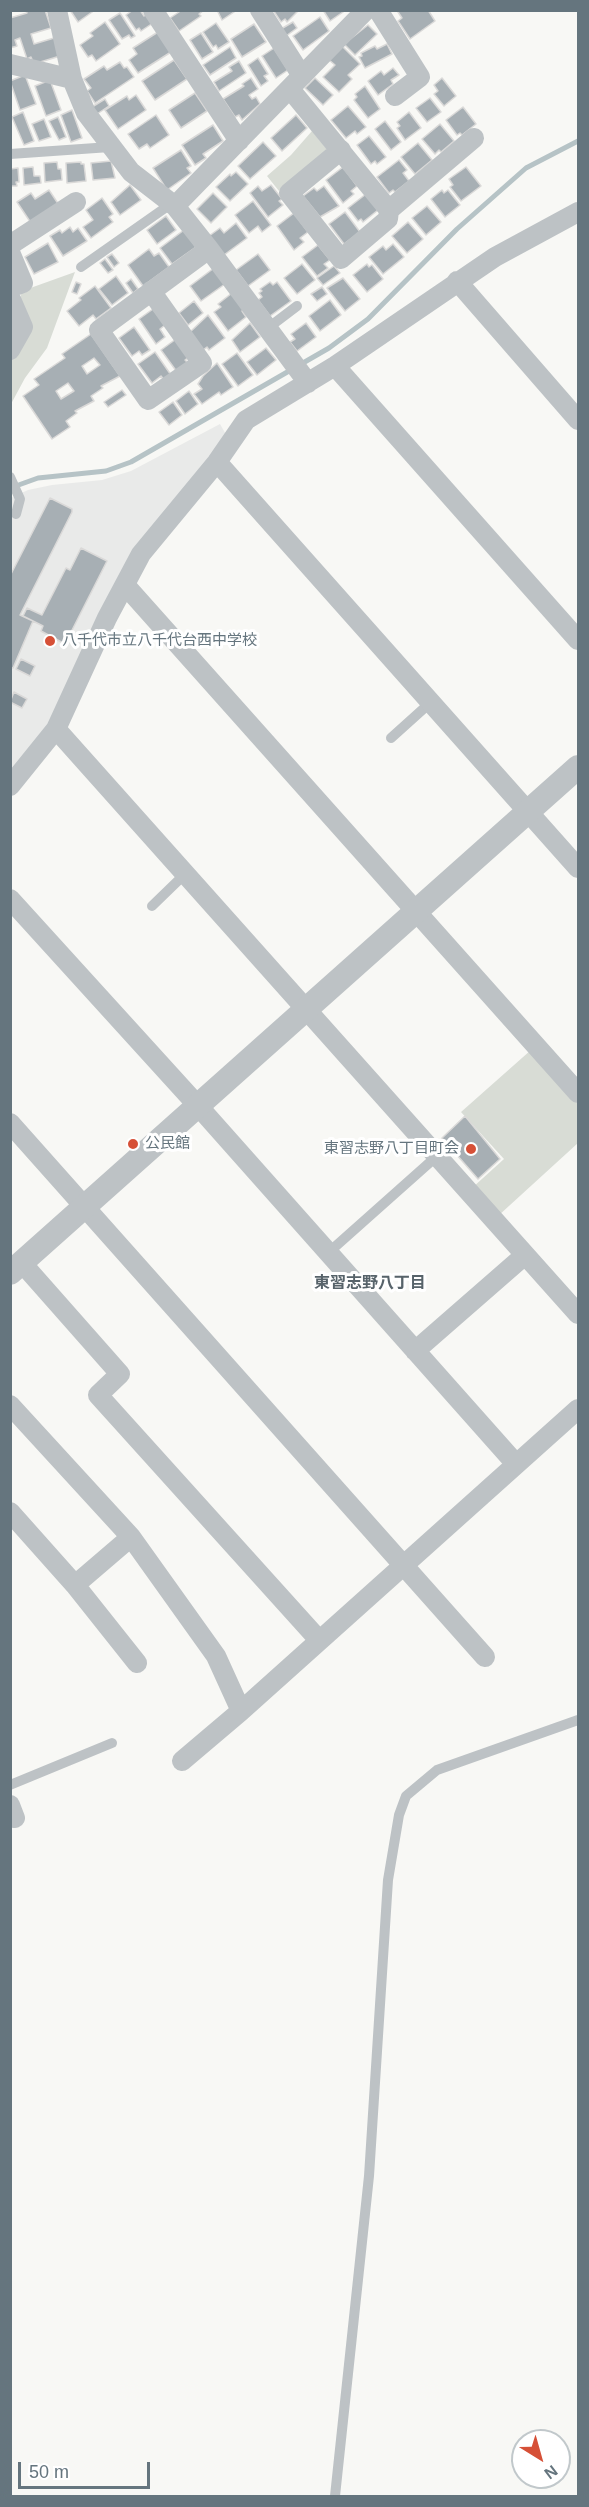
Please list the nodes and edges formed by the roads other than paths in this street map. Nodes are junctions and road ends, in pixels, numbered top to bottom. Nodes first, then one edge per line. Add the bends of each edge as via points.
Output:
1 (57, 10) edge
2 (153, 10) edge
3 (260, 10) edge
4 (366, 10) edge
5 (378, 10) edge
6 (10, 64) edge
7 (72, 79) junction
8 (296, 82) junction
9 (395, 96) dead end
10 (474, 138) dead end
11 (239, 141) junction
12 (110, 147) junction
13 (341, 150) junction
14 (10, 154) edge
15 (76, 201) dead end
16 (175, 206) junction
17 (389, 210) junction
18 (579, 213) edge
19 (10, 244) edge
20 (209, 249) junction
21 (10, 252) edge
22 (81, 267) dead end
23 (457, 281) junction
24 (10, 288) edge
25 (151, 291) junction
26 (10, 297) edge
27 (297, 306) dead end
28 (268, 328) junction
29 (10, 350) edge
30 (335, 366) junction
31 (301, 373) junction
32 (579, 420) edge
33 (217, 462) junction
34 (11, 477) edge
35 (16, 514) dead end
36 (124, 585) junction
37 (579, 640) edge
38 (431, 702) junction
39 (56, 729) junction
40 (391, 738) dead end
41 (579, 767) edge
42 (10, 786) edge
43 (529, 812) junction
44 (579, 868) edge
45 (186, 873) junction
46 (10, 899) edge
47 (152, 906) dead end
48 (416, 911) junction
49 (306, 1009) junction
50 (579, 1093) edge
51 (199, 1107) junction
52 (10, 1124) edge
53 (437, 1156) junction
54 (86, 1208) junction
55 (328, 1253) junction
56 (525, 1255) junction
57 (16, 1268) edge
58 (579, 1314) edge
59 (415, 1351) junction
60 (10, 1405) edge
61 (579, 1409) edge
62 (516, 1464) junction
63 (10, 1512) edge
64 (130, 1537) junction
65 (403, 1564) junction
66 (75, 1585) junction
67 (319, 1640) junction
68 (485, 1657) dead end
69 (136, 1663) dead end
70 (241, 1711) junction
71 (579, 1720) edge
72 (112, 1743) dead end
73 (182, 1761) dead end
74 (10, 1785) edge
75 (335, 2496) edge

1 - 7 street
2 - 11 street
3 - 8 street
4 - 8 street
5 - 9 street via 420,77
6 - 7 street
7 - 12 street via 86,113
8 - 11 street
8 - 13 street
10 - 17 street
11 - 16 street
12 - 14 lane
12 - 16 street via 131,172
13 - 17 street
13 - 17 street via 289,193 341,259 388,219
15 - 19 street
16 - 20 street
16 - 22 lane via 165,208
18 - 23 street
20 - 25 street
20 - 28 street
21 - 24 street via 24,283
23 - 30 street
23 - 32 street
25 - 25 street via 99,330 148,400 202,363
26 - 29 street via 22,327
27 - 28 lane
28 - 31 street
30 - 31 street
30 - 37 street
31 - 33 street via 246,420
33 - 36 street via 141,554
33 - 38 street
34 - 35 lane via 20,499
36 - 39 street
36 - 48 street
38 - 40 lane
38 - 43 street
39 - 42 street
39 - 45 street
41 - 43 street
43 - 44 street
43 - 48 street
45 - 47 lane
45 - 49 street
46 - 51 street
48 - 49 street
48 - 50 street
49 - 51 street
49 - 53 street
51 - 54 street
51 - 55 street
52 - 54 street
53 - 55 lane
53 - 56 street
54 - 57 street
54 - 65 street
55 - 59 street
56 - 58 street
56 - 59 street
57 - 67 street via 120,1374 98,1395
59 - 62 street
60 - 64 street
61 - 62 street
62 - 65 street
63 - 66 street
64 - 66 street
64 - 70 street via 216,1656
65 - 67 street
65 - 68 street
66 - 69 street
67 - 70 street
70 - 73 street
71 - 75 lane via 438,1770 406,1796 399,1815 388,1880 369,2176
72 - 74 lane

